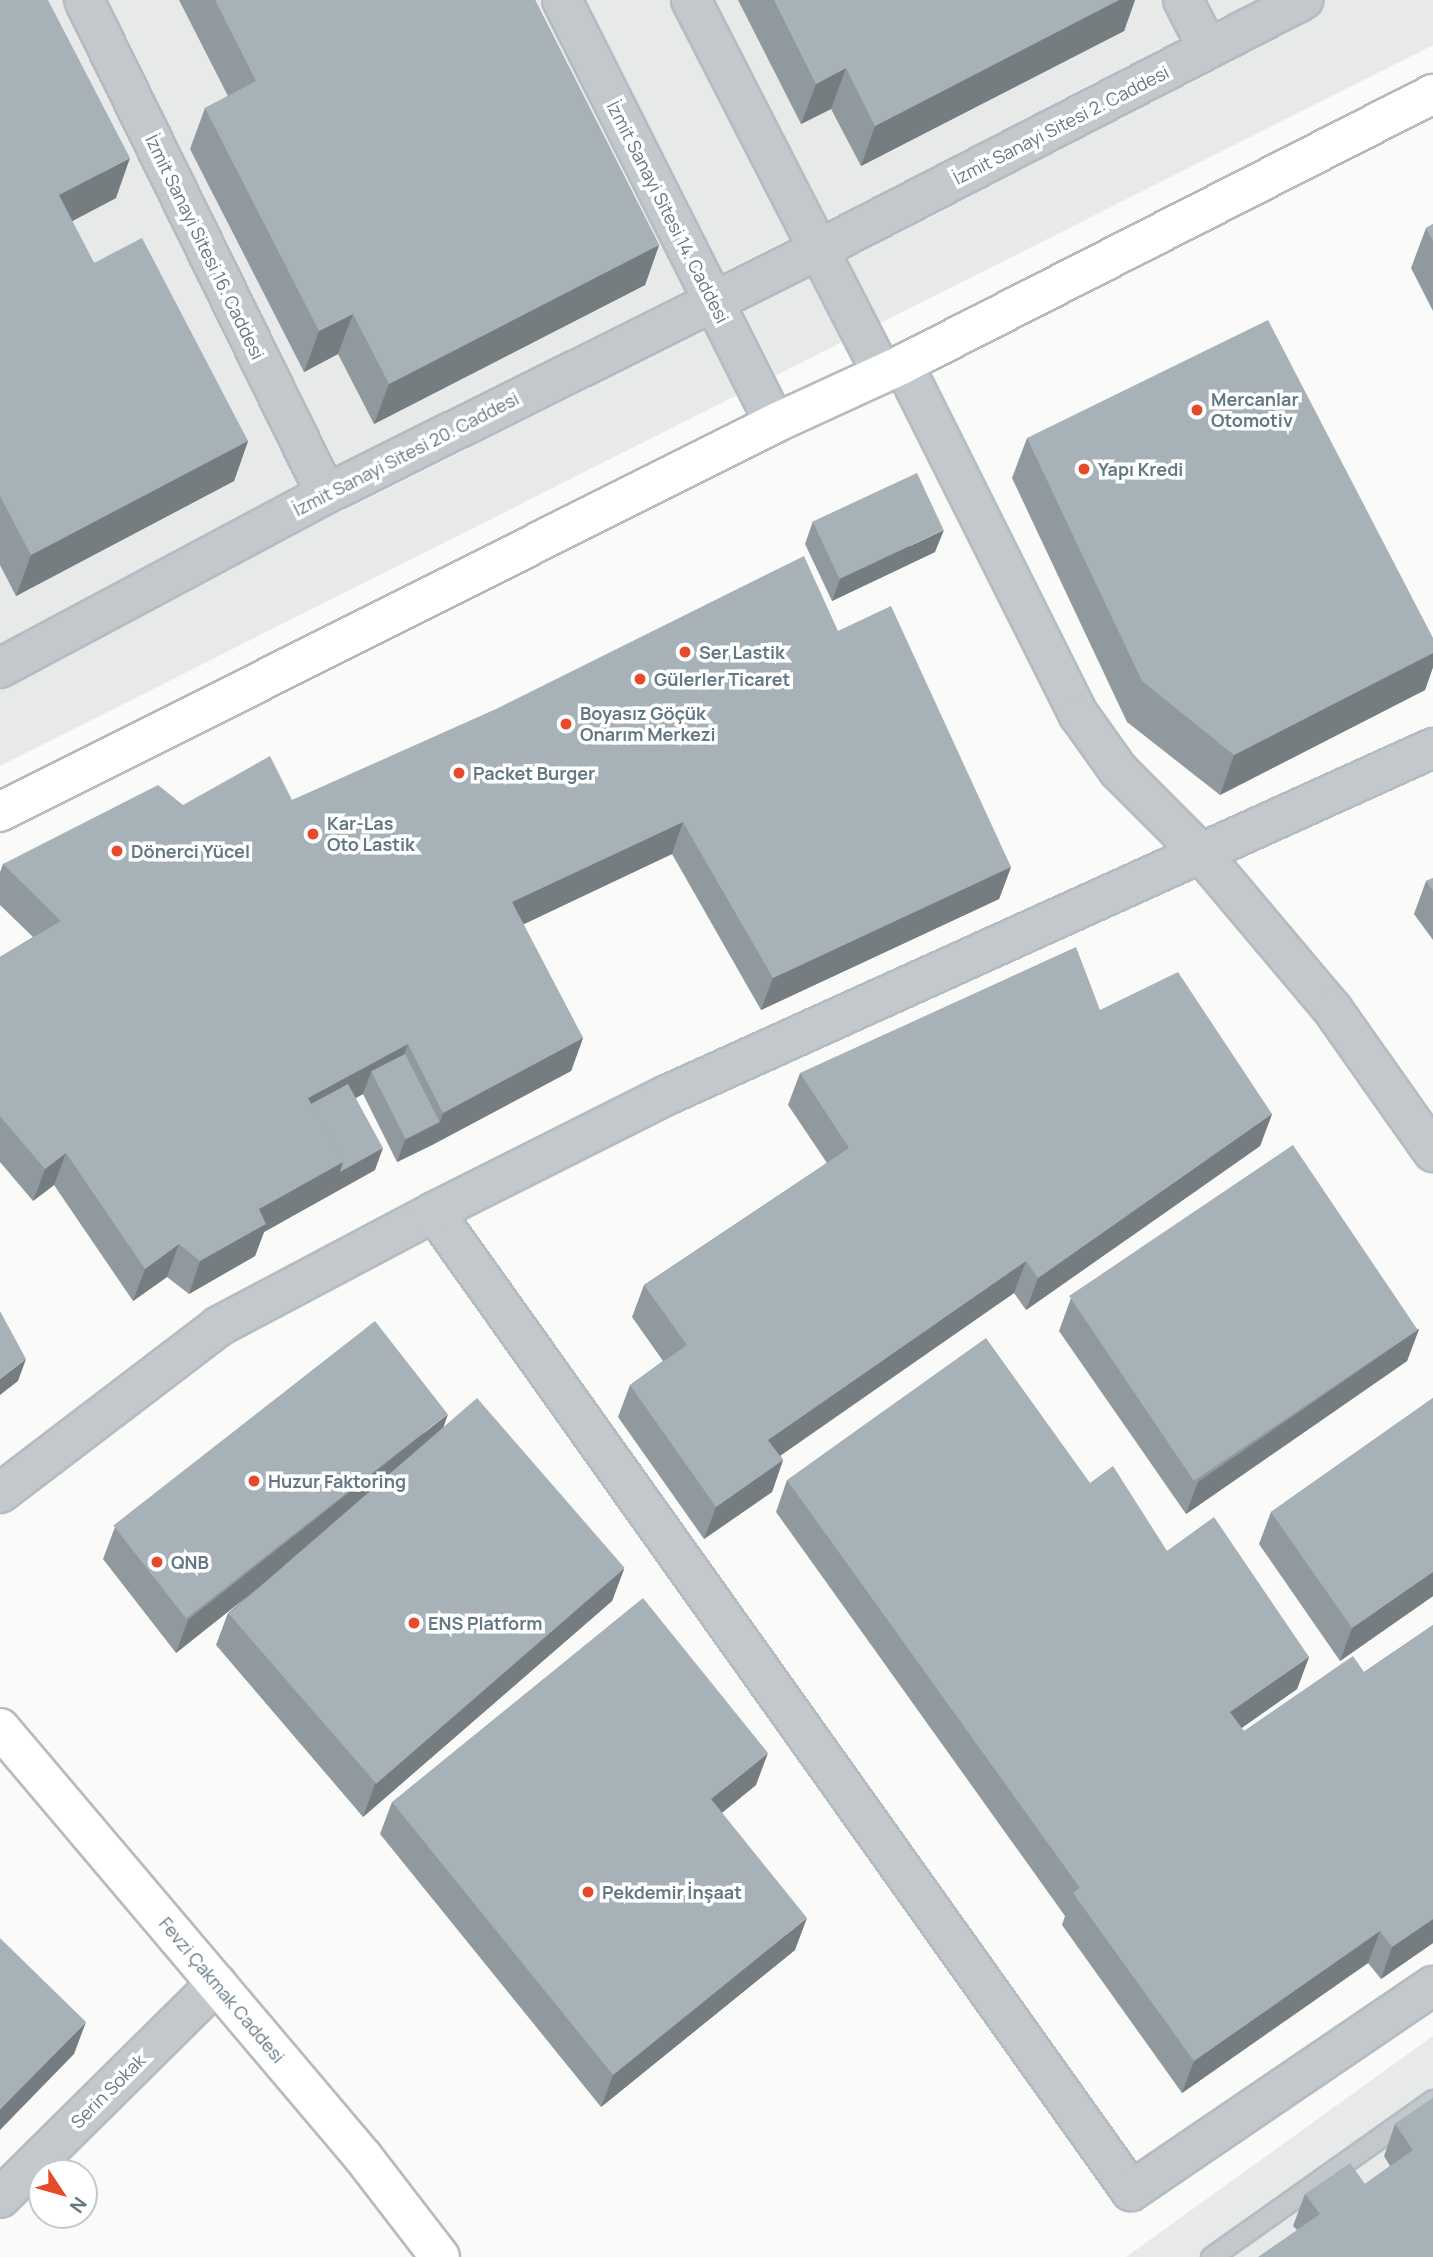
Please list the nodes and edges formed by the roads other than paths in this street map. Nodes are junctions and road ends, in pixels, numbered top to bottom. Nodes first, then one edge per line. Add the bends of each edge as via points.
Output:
1 (83, 0) edge
2 (562, 0) edge
3 (691, 0) edge
4 (1183, 0) edge
5 (1303, 0) edge
6 (1208, 49) junction
7 (1433, 94) edge
8 (818, 250) junction
9 (711, 300) junction
10 (892, 369) junction
11 (775, 423) junction
12 (326, 494) junction
13 (0, 668) edge
14 (1433, 748) edge
15 (0, 812) edge
16 (1200, 852) junction
17 (1433, 1153) edge
18 (434, 1212) junction
19 (0, 1493) edge
20 (0, 1728) edge
21 (217, 1983) junction
22 (1433, 1986) edge
23 (1433, 2100) edge
24 (0, 2198) edge
25 (440, 2257) edge
26 (1211, 2257) edge

1 - 12 street, İzmit Sanayi Sitesi 16. Caddesi
2 - 9 street, İzmit Sanayi Sitesi 14. Caddesi
3 - 8 street
4 - 6 street
5 - 6 street, İzmit Sanayi Sitesi 2. Caddesi
6 - 8 street, İzmit Sanayi Sitesi 2. Caddesi
7 - 10 street
8 - 9 street, İzmit Sanayi Sitesi 20. Caddesi
8 - 10 street
9 - 11 street, İzmit Sanayi Sitesi 14. Caddesi
9 - 12 street, İzmit Sanayi Sitesi 20. Caddesi
10 - 11 street
10 - 16 street via 1079,715 1119,771
11 - 15 street
12 - 13 street, İzmit Sanayi Sitesi 20. Caddesi
14 - 16 street
16 - 17 street via 1333,1010
16 - 18 street via 667,1095
18 - 19 street via 219,1326
18 - 22 street via 1131,2191
20 - 21 street, Fevzi Çakmak Caddesi
21 - 24 street, Serin Sokak
21 - 25 street, Fevzi Çakmak Caddesi
23 - 26 lane

